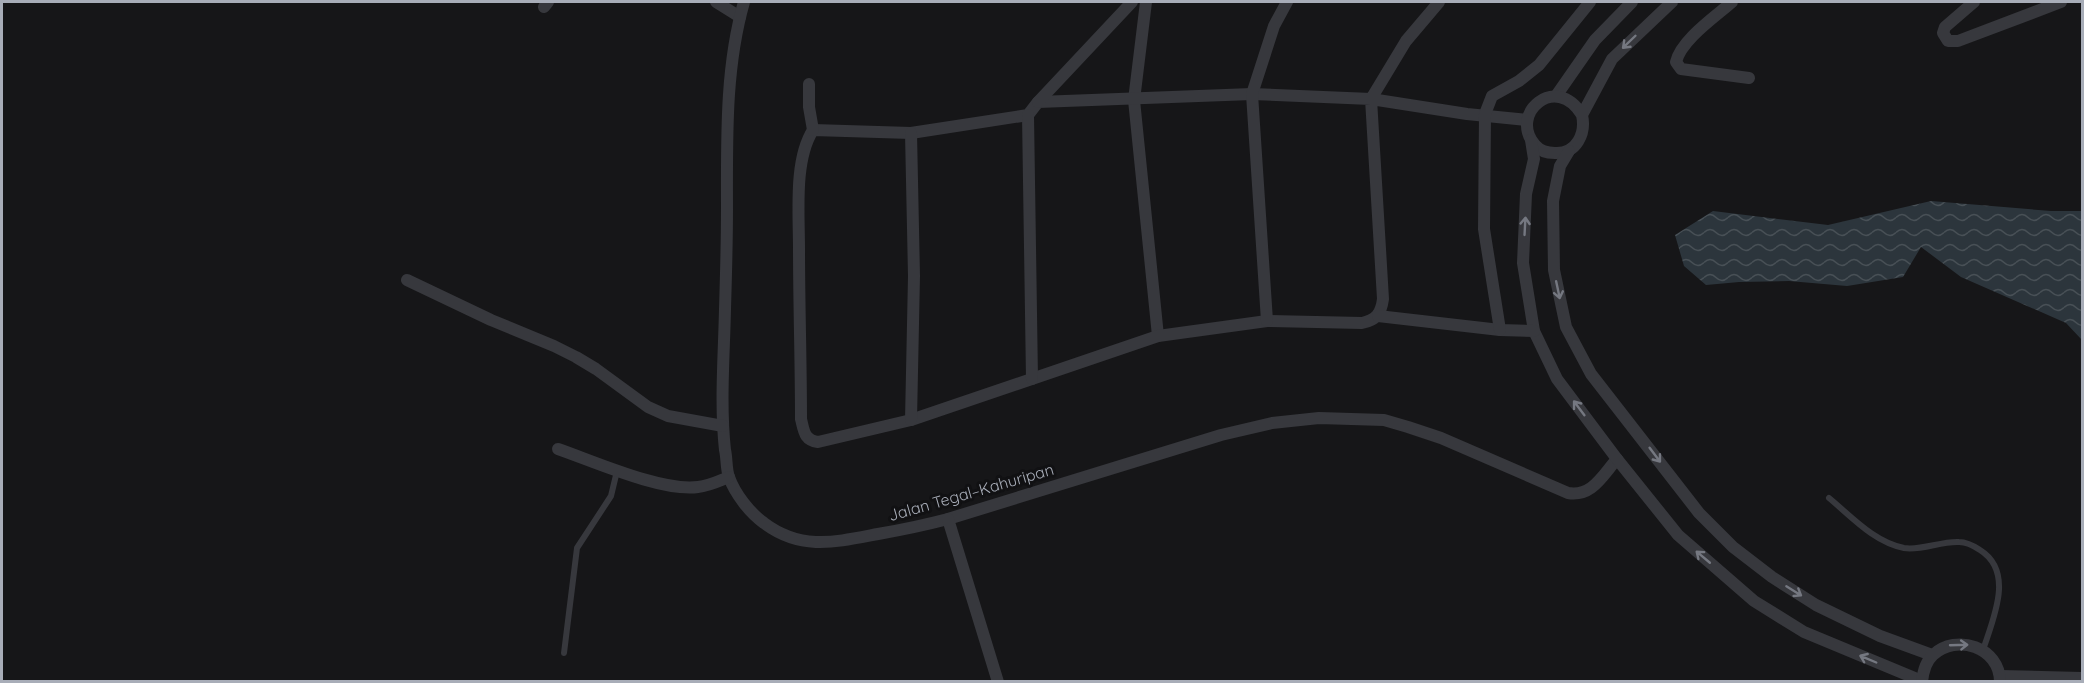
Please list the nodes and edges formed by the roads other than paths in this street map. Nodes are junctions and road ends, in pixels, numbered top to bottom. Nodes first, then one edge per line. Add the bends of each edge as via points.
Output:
1 (716, 2) edge
2 (744, 2) edge
3 (1132, 2) edge
4 (1146, 2) edge
5 (1287, 2) edge
6 (1439, 2) edge
7 (1590, 2) edge
8 (1632, 2) edge
9 (1672, 2) edge
10 (1732, 2) edge
11 (1974, 2) edge
12 (2061, 2) edge
13 (740, 17) junction
14 (1749, 78) dead end
15 (808, 84) dead end
16 (1252, 94) junction
17 (1556, 96) junction
18 (1371, 99) junction
19 (1134, 100) junction
20 (1038, 102) junction
21 (1485, 114) junction
22 (1028, 115) junction
23 (1582, 115) junction
24 (1527, 120) junction
25 (813, 130) junction
26 (911, 132) junction
27 (1531, 140) junction
28 (1569, 151) junction
29 (407, 280) dead end
30 (1378, 316) junction
31 (1267, 321) junction
32 (1500, 330) junction
33 (1534, 331) junction
34 (1158, 336) junction
35 (1032, 379) junction
36 (911, 420) junction
37 (723, 426) junction
38 (558, 449) dead end
39 (1617, 459) junction
40 (618, 470) junction
41 (729, 477) junction
42 (1829, 498) dead end
43 (948, 519) junction
44 (1983, 650) junction
45 (564, 653) dead end
46 (1932, 656) junction
47 (2082, 678) edge
48 (2000, 679) edge
49 (998, 681) edge
50 (1922, 681) edge

1 - 13 street
2 - 13 street, Jalan Tegal–Kahuripan
3 - 20 street
4 - 19 street
5 - 16 street via 1274,26
6 - 18 street via 1406,41
7 - 21 street via 1539,65 1492,96
8 - 17 street via 1595,40
9 -> 23 street via 1612,59
10 - 14 street via 1688,42 1676,62 1681,69
11 - 12 street via 1945,27 1943,33 1948,41 1959,41
13 - 37 street, Jalan Tegal–Kahuripan via 727,135
15 - 25 street
16 - 18 street
16 - 19 street
16 - 31 street
17 - 23 street via 1576,105
17 - 24 street via 1537,103
18 - 21 street
18 - 30 street via 1383,299
19 - 20 street
19 - 34 street
20 - 22 street
21 - 24 street
21 - 32 street via 1484,229
22 - 26 street
22 - 35 street
23 - 28 street via 1582,135
24 - 27 street
25 - 26 street
25 - 36 street via 805,146 800,191 801,419 805,434 818,442
26 - 36 street
27 - 28 street via 1548,153
33 -> 27 street via 1523,263 1526,194 1534,159
28 -> 46 street via 1560,166 1553,201 1554,270 1566,327 1591,374 1699,513 1733,547 1816,605
29 - 37 street via 576,357 648,407 668,416
30 - 31 street via 1362,323
30 - 32 street
31 - 34 street
32 - 33 street
39 -> 33 street via 1557,379
34 - 35 street
35 - 36 street
37 - 41 street, Jalan Tegal–Kahuripan
38 - 40 street
39 - 43 street, Jalan Tegal–Kahuripan via 1590,490 1580,495 1408,427 1384,420 1319,418 1272,423 1221,435
50 -> 39 street via 1804,632 1754,601 1678,536
40 - 41 street via 680,487 713,484
40 - 45 lane via 611,496 578,548
41 - 43 street, Jalan Tegal–Kahuripan via 739,496 764,523 800,540 849,541
42 - 44 lane via 1877,538 1906,548 1959,542 1992,559 1999,596
43 - 49 street
46 -> 44 street via 1948,645 1966,643
44 - 48 street via 1994,661
46 - 50 street via 1924,667
47 - 48 street

